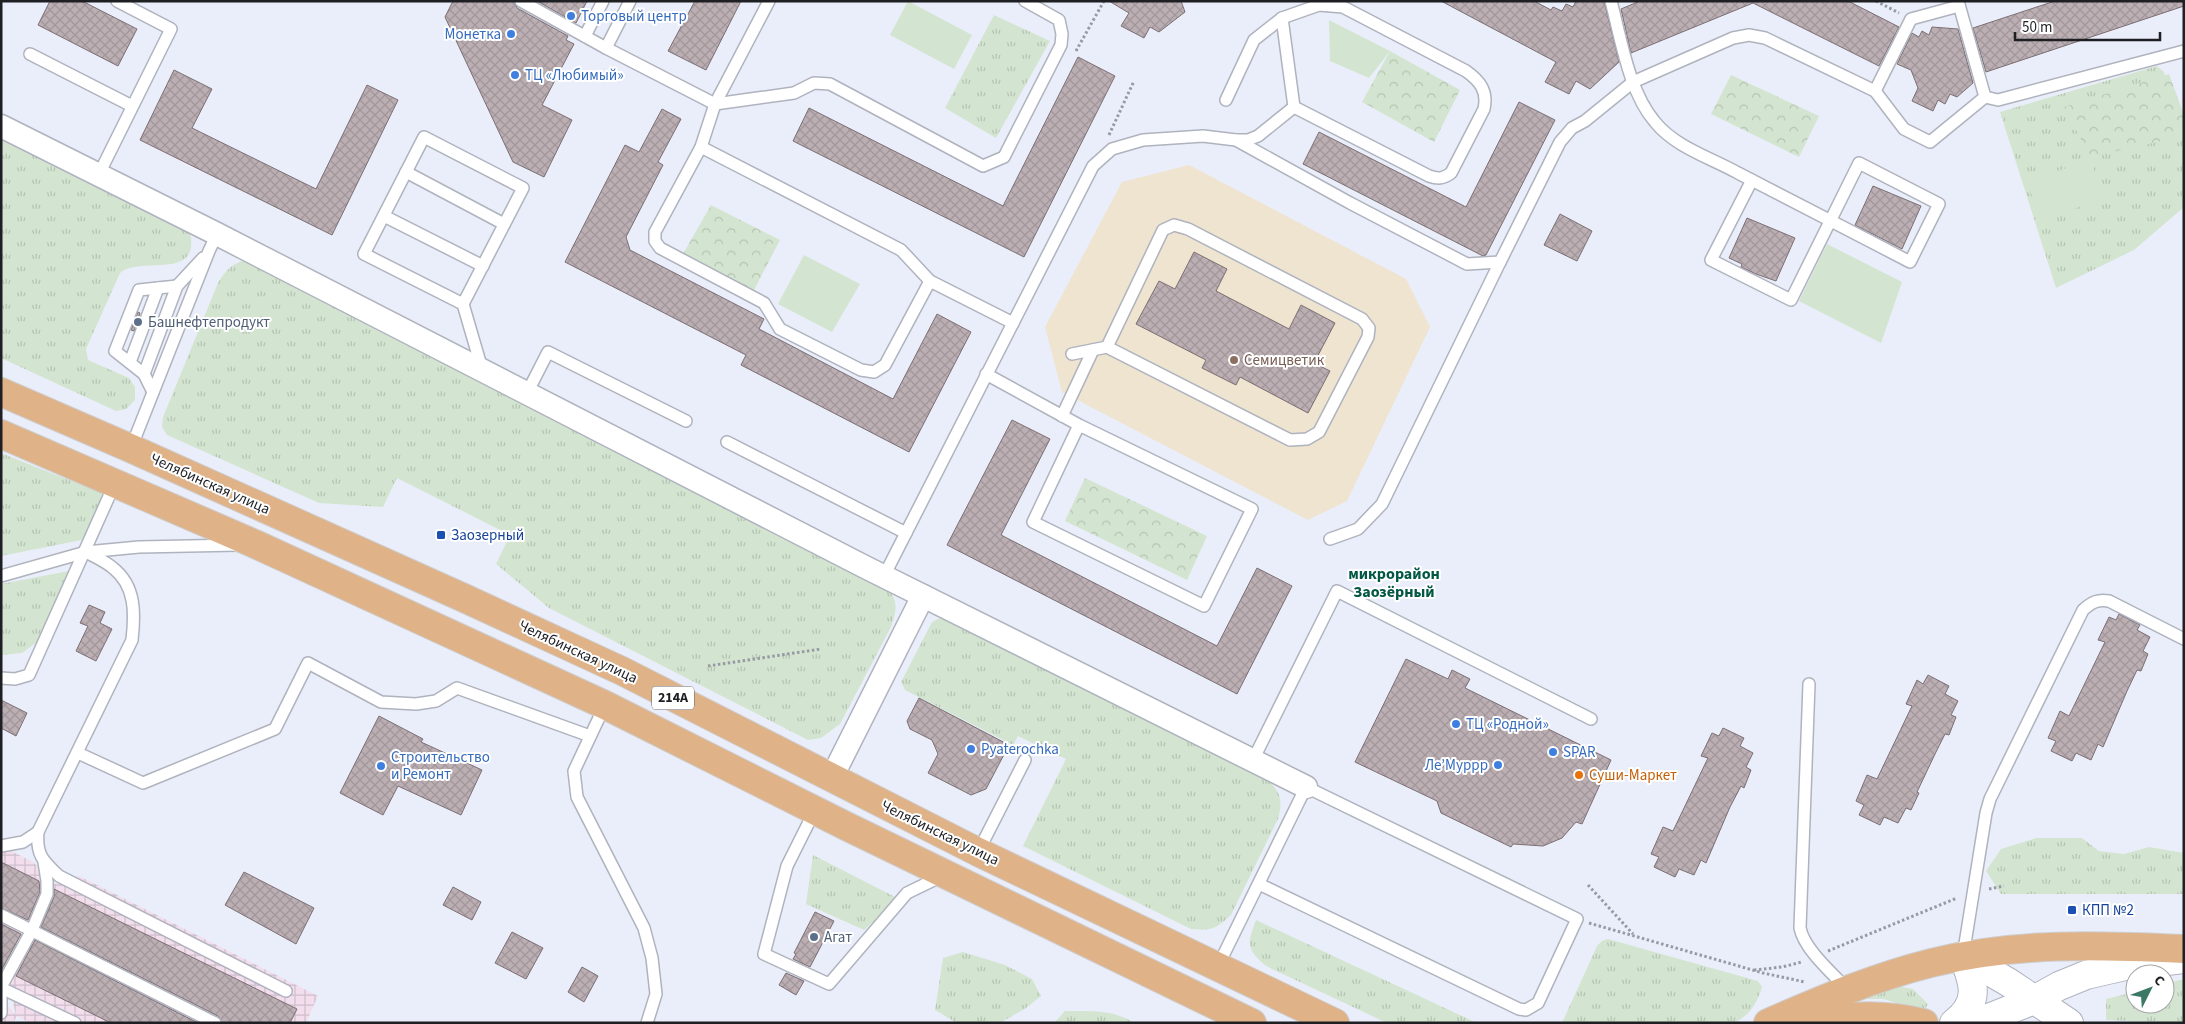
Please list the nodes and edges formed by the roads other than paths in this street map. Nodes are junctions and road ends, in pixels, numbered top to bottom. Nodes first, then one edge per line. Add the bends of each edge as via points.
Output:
1 (117, 1) edge
2 (521, 1) edge
3 (603, 1) edge
4 (630, 1) edge
5 (769, 1) edge
6 (1025, 1) edge
7 (1611, 1) edge
8 (1956, 3) edge
9 (1282, 18) junction
10 (585, 36) junction
11 (606, 48) junction
12 (2184, 51) edge
13 (30, 54) dead end
14 (1633, 82) junction
15 (1875, 91) junction
16 (1985, 97) junction
17 (1226, 100) dead end
18 (715, 104) junction
19 (132, 106) junction
20 (1294, 107) junction
21 (1, 126) edge
22 (1236, 140) junction
23 (701, 147) junction
24 (406, 172) junction
25 (98, 174) junction
26 (1752, 180) junction
27 (384, 216) junction
28 (1831, 221) junction
29 (504, 224) junction
30 (213, 242) junction
31 (1500, 262) junction
32 (483, 266) junction
33 (930, 281) junction
34 (177, 286) junction
35 (158, 288) junction
36 (463, 304) junction
37 (1013, 323) junction
38 (1107, 347) junction
39 (1093, 350) junction
40 (1072, 354) dead end
41 (130, 362) junction
42 (482, 370) junction
43 (144, 374) junction
44 (986, 374) junction
45 (1, 392) edge
46 (154, 392) junction
47 (527, 393) junction
48 (1062, 416) junction
49 (686, 421) dead end
50 (1079, 425) junction
51 (1, 434) edge
52 (727, 442) dead end
53 (130, 448) junction
54 (115, 483) junction
55 (906, 533) junction
56 (1330, 539) dead end
57 (255, 544) junction
58 (86, 552) junction
59 (1, 576) edge
60 (884, 576) junction
61 (923, 596) junction
62 (464, 598) junction
63 (448, 632) junction
64 (2184, 639) edge
65 (622, 671) junction
66 (1, 678) edge
67 (1809, 684) dead end
68 (606, 705) junction
69 (1591, 719) dead end
70 (590, 736) junction
71 (78, 753) junction
72 (1025, 760) dead end
73 (1252, 760) junction
74 (832, 779) junction
75 (1306, 787) junction
76 (815, 810) junction
77 (38, 832) junction
78 (1, 846) edge
79 (978, 852) junction
80 (44, 862) junction
81 (946, 875) junction
82 (1259, 884) junction
83 (1, 915) edge
84 (32, 930) junction
85 (2184, 949) edge
86 (1963, 956) junction
87 (2184, 959) edge
88 (1218, 966) junction
89 (1, 988) edge
90 (1847, 990) junction
91 (286, 991) dead end
92 (2034, 1000) junction
93 (1, 1013) edge
94 (75, 1023) edge
95 (215, 1023) edge
96 (647, 1023) edge
97 (1252, 1023) edge
98 (1335, 1023) edge
99 (1768, 1023) edge
100 (1811, 1023) edge
101 (1924, 1023) edge
102 (1954, 1023) edge
103 (1976, 1023) edge
104 (2069, 1023) edge

1 - 19 lane via 171,29
2 - 10 lane
3 - 10 lane
4 - 11 lane
5 - 18 lane
6 - 18 lane via 1058,20 1061,46 1004,157 984,166 830,84 814,83 794,94
7 - 14 lane
8 - 15 lane via 1911,19
8 - 16 lane
9 - 17 lane via 1254,40
9 - 20 lane
9 - 20 lane via 1319,5 1343,7 1466,71 1481,85 1486,101 1451,173 1437,178
10 - 11 lane
11 - 18 lane
12 - 16 lane via 1998,100
13 - 19 lane
14 - 15 lane via 1733,38 1749,35 1765,38
14 - 26 lane via 1655,122 1679,143
14 - 31 lane via 1572,128 1560,142
15 - 16 lane via 1904,129 1930,142
18 - 23 lane
19 - 25 lane
20 - 22 lane via 1258,136
21 - 25 street
22 - 31 lane via 1467,264
22 - 37 lane via 1203,136 1143,140 1112,150 1093,166
23 - 33 lane via 901,250
23 - 33 lane via 655,232 655,241 660,248 764,303 780,329 861,370 874,372 892,356
24 - 27 lane
24 - 29 lane
24 - 29 lane via 424,137 523,188
25 - 30 street
26 - 28 lane
26 - 28 lane via 1711,260 1791,300
27 - 32 lane
27 - 36 lane via 364,254
28 - 28 lane via 1910,262 1939,204 1858,163
29 - 32 lane
30 - 34 lane
30 - 42 street
30 - 46 lane
31 - 56 lane via 1382,504 1358,529
32 - 36 lane
33 - 37 lane
34 - 35 lane
34 - 43 lane
35 - 41 lane
35 - 41 lane via 139,290 115,351
36 - 42 lane
37 - 44 lane
38 - 38 lane via 1163,230 1174,225 1188,229 1362,319 1369,328 1368,337 1319,432 1308,439 1290,440
38 - 39 lane
39 - 40 lane
39 - 48 lane
41 - 43 lane
42 - 47 street
43 - 46 lane
44 - 48 lane
44 - 55 lane
45 - 53 main road, Челябинская улица / 214А
46 - 53 lane
47 - 49 lane via 548,352
47 - 60 street
48 - 50 lane
50 - 50 lane via 1033,522 1204,606 1252,509
51 - 54 main road
52 - 55 lane
53 - 54 main road
53 - 62 main road, Челябинская улица / 214А
54 - 57 main road
54 - 58 lane
55 - 60 lane
57 - 58 lane
57 - 63 main road
58 - 59 lane
58 - 66 lane via 29,675
58 - 71 lane via 114,568 133,598 135,615 132,640
60 - 61 street
61 - 73 street
61 - 74 street
62 - 63 main road
62 - 65 main road, Челябинская улица / 214А
63 - 68 main road
64 - 86 lane via 2110,602 2100,600 2083,610 1990,798
65 - 68 main road
65 - 74 main road, Челябинская улица / 214А
67 - 90 lane via 1801,937
68 - 70 lane
68 - 76 main road
69 - 73 lane via 1337,591
70 - 71 lane via 457,688 436,701 416,704 381,702 308,663 275,729 143,783
70 - 96 lane via 574,771 577,797 644,928 652,958 656,994
71 - 77 lane
72 - 79 lane
73 - 75 street
74 - 76 main road
74 - 79 main road, Челябинская улица / 214А
75 - 82 lane
75 - 82 lane via 1577,919 1538,1003 1526,1010 1520,1009
76 - 81 main road
76 - 81 lane via 788,866 764,954 828,984 907,893
77 - 78 lane via 23,842
77 - 80 lane via 37,848
79 - 88 main road, Челябинская улица / 214А
80 - 84 lane via 47,894
80 - 91 lane via 59,876
81 - 97 main road
82 - 88 lane
83 - 84 lane
84 - 89 lane
84 - 95 lane
85 - 86 main road via 2099,945
86 - 90 main road via 1930,963
86 - 92 street
86 - 102 street via 1973,985 1972,998 1968,1009
87 - 92 street via 2125,966 2086,976
88 - 98 main road, Челябинская улица / 214А
89 - 93 lane
89 - 94 lane
90 - 99 main road
92 - 103 street
92 - 104 street
100 - 101 main road via 1860,1015

